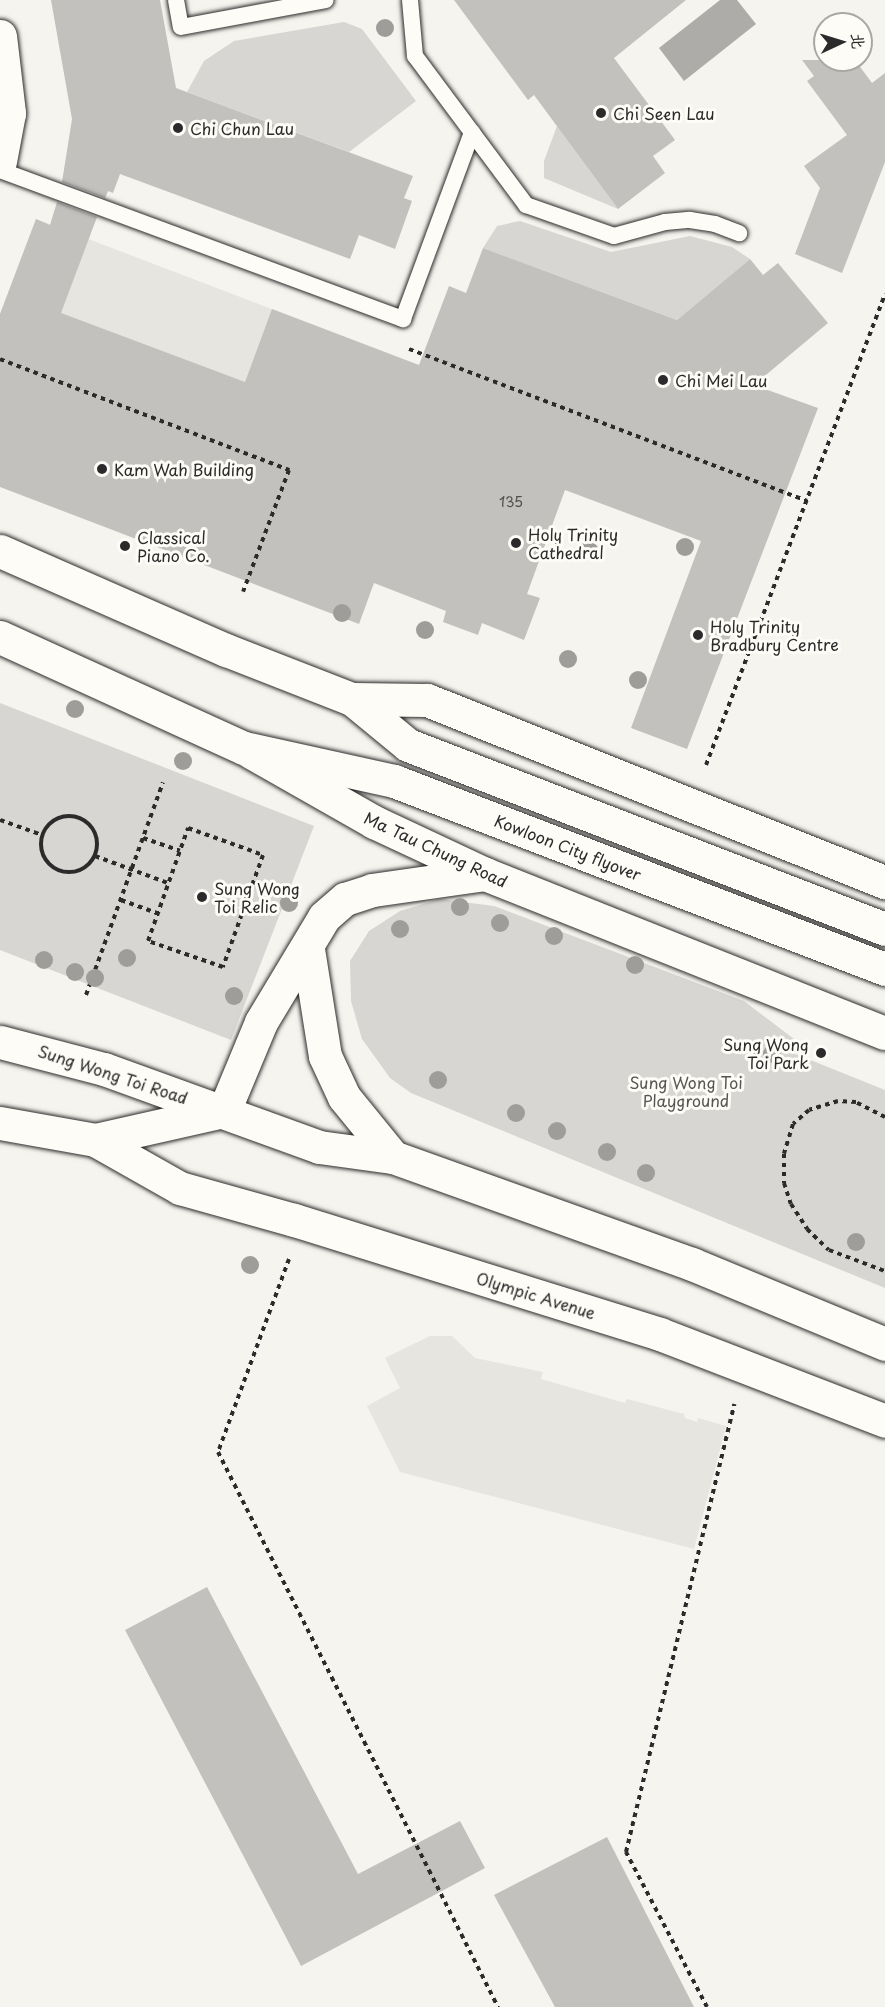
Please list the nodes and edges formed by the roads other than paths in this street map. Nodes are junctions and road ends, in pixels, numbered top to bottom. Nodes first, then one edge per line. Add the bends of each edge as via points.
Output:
1 (177, 0) edge
2 (326, 0) edge
3 (410, 0) edge
4 (0, 36) edge
5 (472, 132) junction
6 (0, 161) edge
7 (0, 170) edge
8 (739, 233) dead end
9 (0, 551) edge
10 (0, 637) edge
11 (352, 699) junction
12 (244, 748) junction
13 (485, 874) junction
14 (885, 882) edge
15 (885, 929) edge
16 (308, 949) junction
17 (885, 969) edge
18 (885, 1033) edge
19 (0, 1042) edge
20 (224, 1111) junction
21 (0, 1123) edge
22 (95, 1140) junction
23 (393, 1157) junction
24 (885, 1344) edge
25 (885, 1421) edge

1 - 2 lane via 182,27
3 - 5 lane via 415,56
4 - 6 main road via 9,113
5 - 7 lane via 403,319
5 - 8 lane via 526,205 614,237 665,222 690,220
9 - 11 main road via 226,650
10 - 12 main road, Ma Tau Chung Road
11 - 14 main road via 428,700
11 - 15 main road via 408,745
12 - 13 main road, Ma Tau Chung Road via 374,822
12 - 17 main road, Kowloon City flyover via 394,781
13 - 16 main road via 406,883 345,899 324,917
13 - 18 main road, Ma Tau Chung Road
16 - 20 main road via 261,1022
16 - 23 main road via 325,1056 344,1097
19 - 20 main road, Sung Wong Toi Road via 104,1069
20 - 22 main road
20 - 23 main road via 319,1147
21 - 22 main road
22 - 25 main road, Olympic Avenue via 180,1188 660,1334
23 - 24 main road via 692,1264

